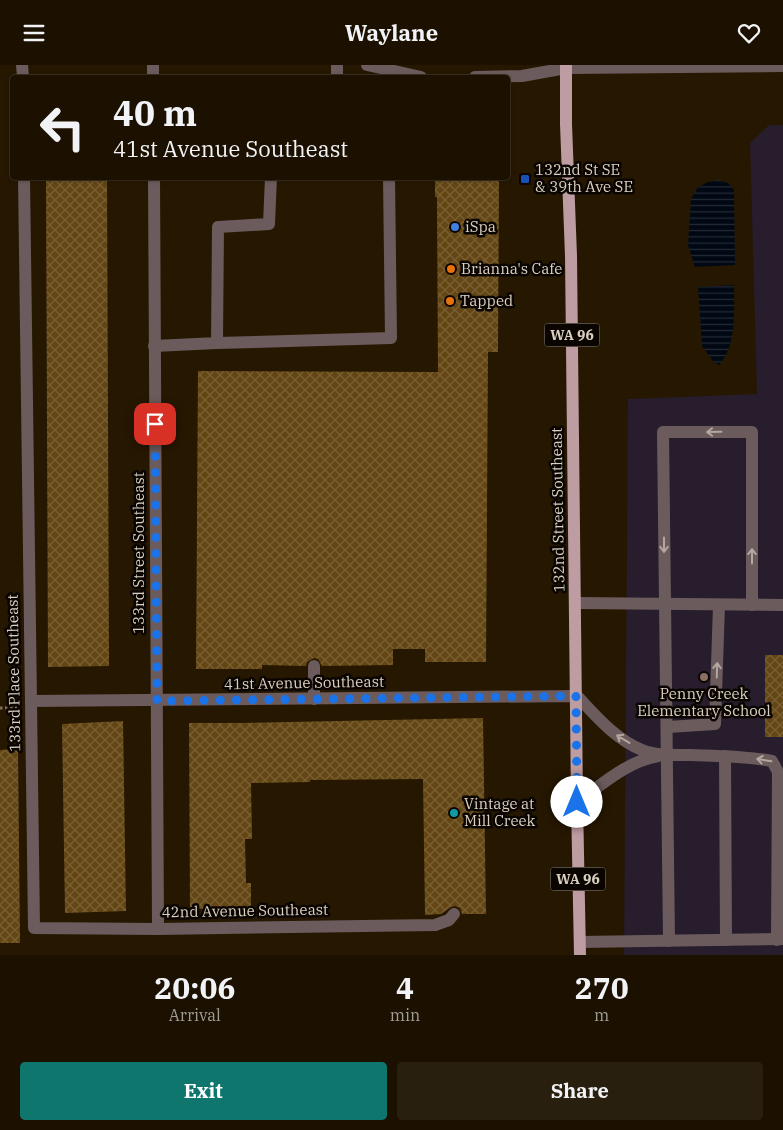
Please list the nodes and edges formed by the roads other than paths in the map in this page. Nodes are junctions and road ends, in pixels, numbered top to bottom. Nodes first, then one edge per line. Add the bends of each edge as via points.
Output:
1 (367, 65) edge
2 (738, 65) edge
3 (566, 66) edge
4 (783, 66) edge
5 (412, 75) edge
6 (510, 76) edge
7 (24, 180) edge
8 (154, 180) edge
9 (271, 180) edge
10 (389, 180) edge
11 (217, 343) junction
12 (154, 346) junction
13 (576, 603) junction
14 (664, 605) junction
15 (719, 605) junction
16 (752, 605) junction
17 (783, 605) edge
18 (314, 666) dead end
19 (576, 696) junction
20 (314, 699) junction
21 (31, 701) junction
22 (157, 701) junction
23 (668, 727) junction
24 (668, 755) junction
25 (725, 756) junction
26 (577, 802) junction
27 (454, 914) dead end
28 (34, 927) joint
29 (158, 929) junction
30 (780, 939) edge
31 (669, 941) junction
32 (726, 941) junction
33 (580, 949) edge

1 - 5 street
2 - 3 street
2 - 4 street
3 - 6 street
3 - 13 main road, 132nd Street Southeast / WA 96
7 - 21 street, 133rd Place Southeast
8 - 12 street, 133rd Street Southeast
9 - 11 street via 269,224 218,227
10 - 11 street via 391,338
11 - 12 street
12 - 22 street, 133rd Street Southeast
13 - 14 street
13 - 19 main road, 132nd Street Southeast / WA 96
14 - 15 street
16 -> 14 street via 752,432 664,432
14 - 23 street
15 - 16 street
23 -> 15 street via 715,724
16 - 17 street
18 - 20 street
19 - 20 street, 41st Avenue Southeast
24 -> 19 street via 642,750 617,736
19 - 26 main road, 132nd Street Southeast / WA 96
20 - 22 street, 41st Avenue Southeast
21 - 22 street, 41st Avenue Southeast
21 - 28 street, 133rd Place Southeast
22 - 29 street, 133rd Street Southeast
23 - 24 street
24 - 25 street
24 - 26 street via 630,765
24 - 31 street
30 -> 25 street via 778,772 772,761
25 - 32 street
26 - 33 main road, 132nd Street Southeast / WA 96
27 - 29 street, 42nd Avenue Southeast via 435,925
28 - 29 street, 42nd Avenue Southeast
30 - 32 street
31 - 32 street
31 - 33 street

